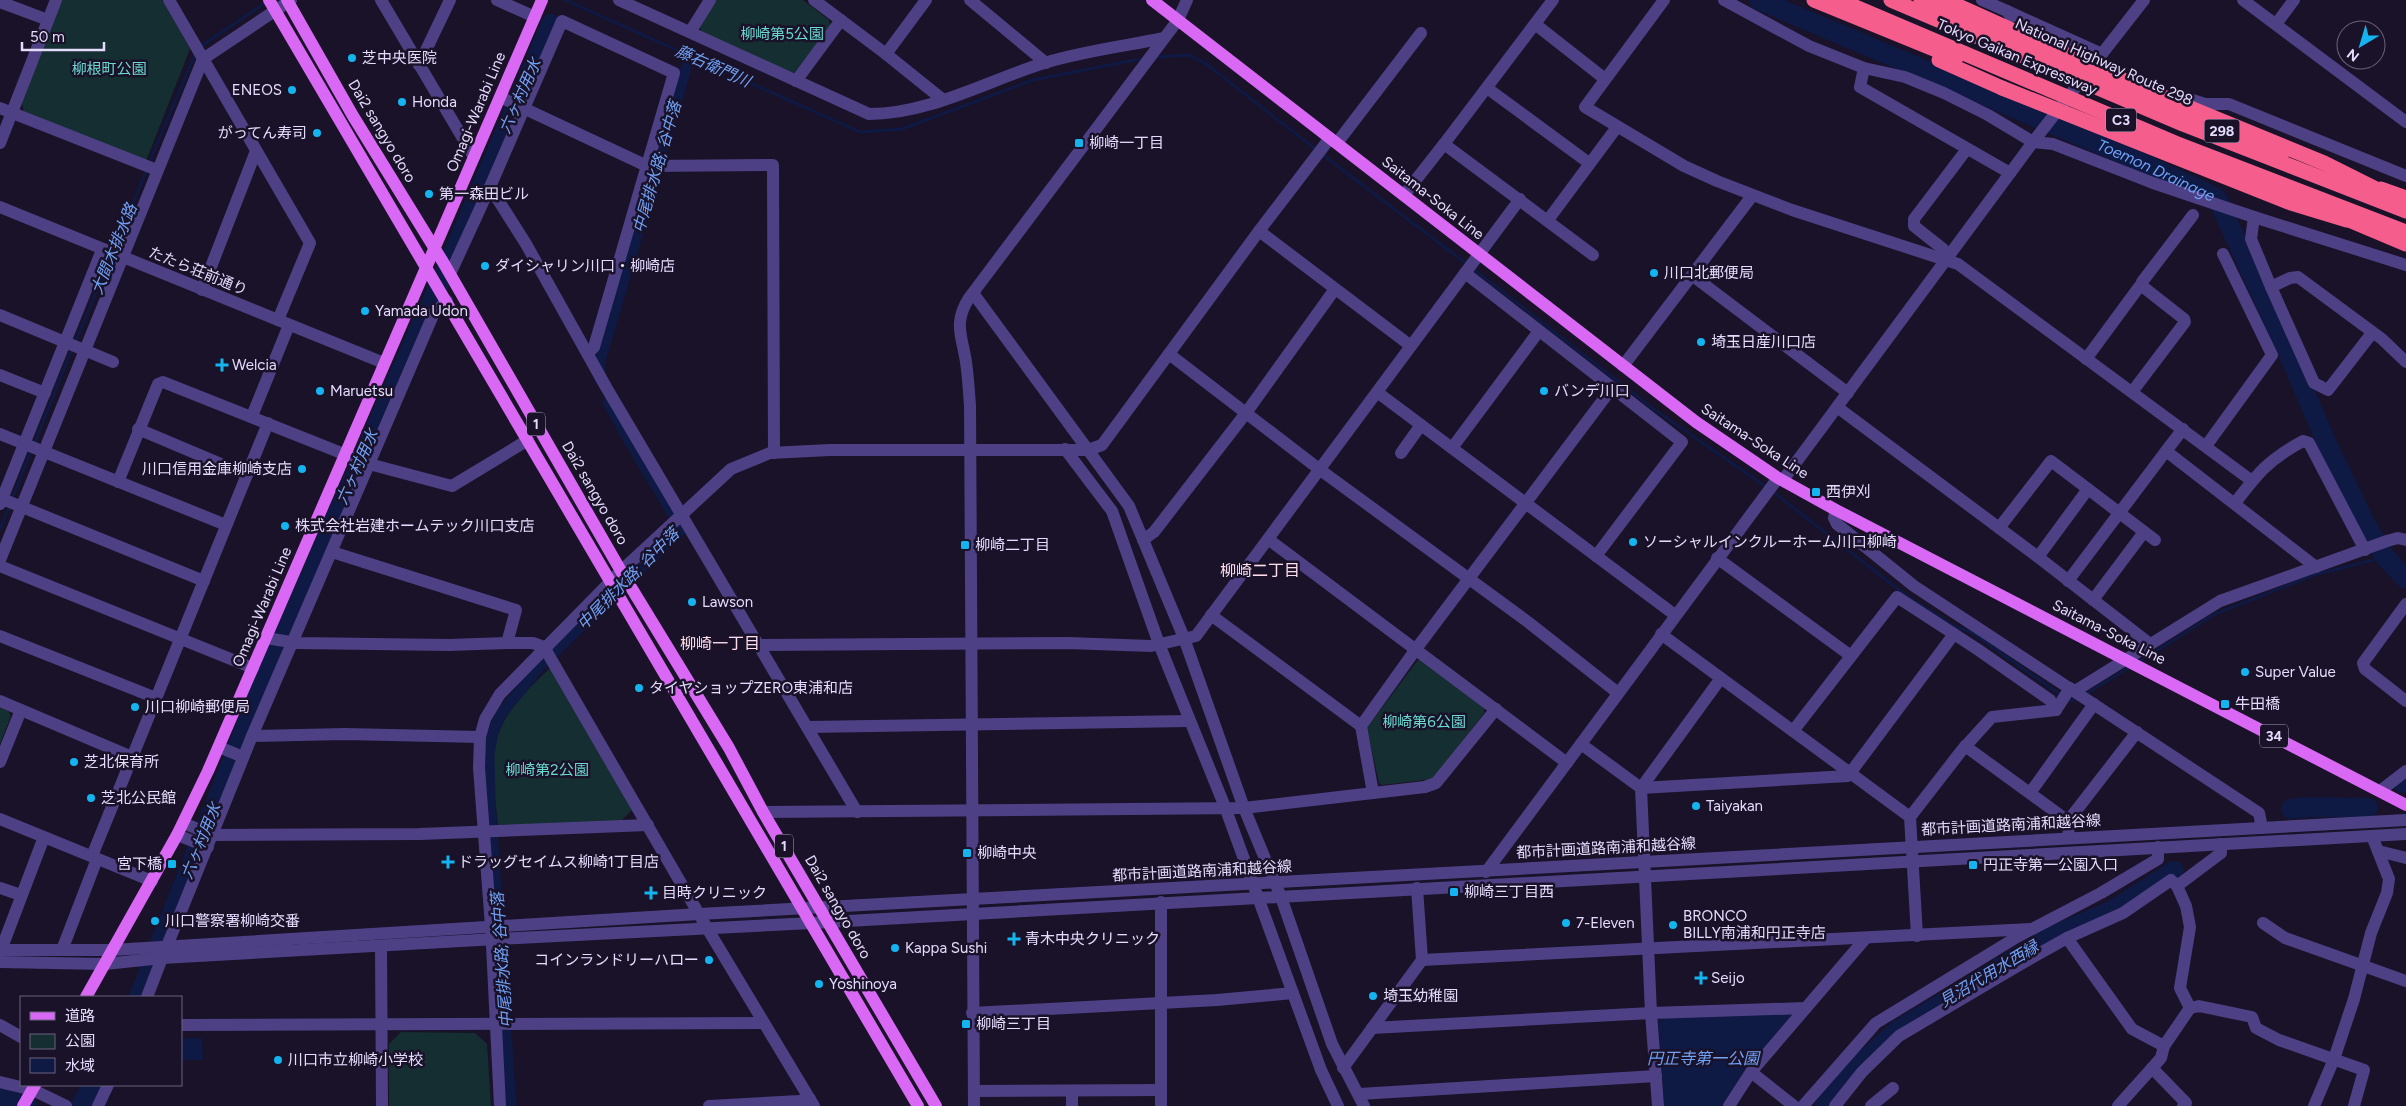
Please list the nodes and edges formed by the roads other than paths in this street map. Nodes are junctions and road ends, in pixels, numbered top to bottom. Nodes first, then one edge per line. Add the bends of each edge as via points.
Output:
1 (56, 0) edge
2 (169, 0) edge
3 (381, 0) edge
4 (450, 0) edge
5 (497, 0) edge
6 (619, 0) edge
7 (710, 0) edge
8 (814, 0) edge
9 (926, 0) edge
10 (970, 0) edge
11 (1152, 0) edge
12 (1187, 0) edge
13 (1553, 0) edge
14 (1664, 0) edge
15 (1724, 0) edge
16 (1804, 0) edge
17 (1814, 0) edge
18 (1839, 0) edge
19 (1891, 0) edge
20 (1921, 0) edge
21 (1945, 0) edge
22 (1982, 0) edge
23 (2144, 0) edge
24 (2243, 0) edge
25 (2294, 0) edge
26 (289, 1) edge
27 (0, 2) edge
28 (272, 5) edge
29 (539, 7) edge
30 (2006, 11) junction
31 (48, 20) junction
32 (841, 20) junction
33 (1178, 20) junction
34 (1535, 24) junction
35 (2276, 24) junction
36 (690, 32) junction
37 (1421, 33) dead end
38 (1164, 38) junction
39 (2040, 52) junction
40 (200, 54) junction
41 (886, 54) junction
42 (2102, 54) junction
43 (1046, 63) junction
44 (419, 65) junction
45 (1864, 68) junction
46 (2087, 74) junction
47 (1605, 79) junction
48 (796, 81) junction
49 (1487, 88) junction
50 (500, 97) junction
51 (942, 99) junction
52 (2065, 103) junction
53 (2153, 103) junction
54 (525, 108) junction
55 (6, 110) edge
56 (2406, 122) edge
57 (1616, 127) junction
58 (2033, 142) junction
59 (0, 143) edge
60 (1444, 144) junction
61 (1326, 147) junction
62 (1966, 149) junction
63 (256, 151) junction
64 (474, 157) junction
65 (1589, 163) junction
66 (647, 166) junction
67 (151, 168) junction
68 (2010, 173) junction
69 (2406, 176) edge
70 (490, 187) junction
71 (1404, 196) junction
72 (1752, 196) junction
73 (2406, 198) edge
74 (1520, 199) junction
75 (2406, 204) edge
76 (0, 207) edge
77 (2406, 211) edge
78 (2192, 215) dead end
79 (2254, 217) junction
80 (1548, 220) junction
81 (1259, 231) junction
82 (2406, 232) edge
83 (2406, 237) edge
84 (2406, 244) edge
85 (434, 248) junction
86 (104, 250) junction
87 (1479, 254) junction
88 (2223, 254) dead end
89 (1593, 255) dead end
90 (121, 257) junction
91 (1947, 257) junction
92 (2406, 264) edge
93 (426, 267) junction
94 (448, 270) junction
95 (1465, 273) junction
96 (1693, 276) junction
97 (2142, 286) junction
98 (2271, 287) junction
99 (1335, 289) junction
100 (202, 290) junction
101 (442, 292) junction
102 (973, 292) junction
103 (0, 314) edge
104 (283, 323) junction
105 (1539, 331) junction
106 (2369, 336) dead end
107 (66, 342) junction
108 (1411, 346) junction
109 (86, 350) junction
110 (588, 353) junction
111 (1170, 354) junction
112 (2086, 359) junction
113 (113, 362) dead end
114 (2406, 362) edge
115 (384, 363) junction
116 (1623, 366) junction
117 (0, 375) edge
118 (1612, 388) junction
119 (1377, 392) junction
120 (2132, 392) junction
121 (45, 393) junction
122 (1848, 393) junction
123 (1837, 407) junction
124 (1246, 413) junction
125 (252, 416) junction
126 (268, 423) junction
127 (1421, 425) junction
128 (2183, 429) junction
129 (138, 430) junction
130 (0, 434) edge
131 (528, 440) junction
132 (25, 444) junction
133 (2206, 446) junction
134 (1452, 448) junction
135 (1065, 449) junction
136 (970, 450) junction
137 (1088, 450) junction
138 (44, 452) junction
139 (2166, 452) junction
140 (774, 453) junction
141 (1401, 453) dead end
142 (346, 455) junction
143 (369, 464) junction
144 (1320, 469) junction
145 (247, 475) junction
146 (1781, 479) junction
147 (2252, 481) junction
148 (118, 482) junction
149 (2088, 490) junction
150 (1, 500) edge
151 (1525, 503) junction
152 (2234, 503) junction
153 (22, 507) junction
154 (1836, 510) junction
155 (2119, 513) junction
156 (681, 515) junction
157 (226, 526) junction
158 (2000, 528) junction
159 (2144, 532) junction
160 (1268, 539) junction
161 (1143, 540) junction
162 (2155, 540) dead end
163 (2406, 540) edge
164 (2364, 550) junction
165 (332, 552) junction
166 (1596, 556) junction
167 (2038, 557) junction
168 (1717, 558) junction
169 (0, 560) edge
170 (0, 566) edge
171 (2316, 567) junction
172 (625, 578) junction
173 (1469, 579) junction
174 (204, 580) junction
175 (2068, 581) junction
176 (616, 589) junction
177 (2093, 600) junction
178 (2406, 604) edge
179 (1211, 615) junction
180 (1675, 615) junction
181 (1661, 634) junction
182 (1954, 634) junction
183 (0, 636) edge
184 (266, 638) junction
185 (1184, 638) junction
186 (180, 639) junction
187 (291, 642) junction
188 (507, 643) junction
189 (971, 643) junction
190 (1159, 644) junction
191 (2150, 644) junction
192 (759, 645) junction
193 (544, 647) junction
194 (1416, 649) junction
195 (1850, 656) junction
196 (2128, 660) junction
197 (254, 668) junction
198 (1721, 678) junction
199 (2072, 690) junction
200 (1618, 693) junction
201 (156, 698) junction
202 (0, 701) edge
203 (2406, 701) edge
204 (2094, 704) junction
205 (1496, 709) junction
206 (21, 710) junction
207 (2056, 710) junction
208 (1189, 721) junction
209 (972, 724) junction
210 (1361, 726) junction
211 (806, 727) junction
212 (1793, 731) junction
213 (2136, 732) junction
214 (252, 736) junction
215 (480, 737) junction
216 (1581, 744) junction
217 (1965, 746) junction
218 (219, 747) junction
219 (132, 757) junction
220 (243, 757) junction
221 (0, 762) edge
222 (1567, 762) junction
223 (2406, 771) edge
224 (1850, 773) junction
225 (1641, 788) junction
226 (2380, 791) junction
227 (1373, 793) junction
228 (2030, 793) junction
229 (2406, 805) edge
230 (1225, 807) junction
231 (1244, 808) junction
232 (972, 811) junction
233 (763, 812) junction
234 (857, 812) junction
235 (1910, 817) junction
236 (0, 819) edge
237 (2406, 820) edge
238 (2068, 821) junction
239 (183, 823) junction
240 (648, 825) junction
241 (2262, 828) junction
242 (492, 832) junction
243 (2406, 834) edge
244 (177, 835) junction
245 (2372, 836) junction
246 (44, 837) junction
247 (2069, 838) junction
248 (210, 841) junction
249 (2221, 844) junction
250 (1911, 847) junction
251 (2158, 847) junction
252 (2378, 851) junction
253 (94, 857) junction
254 (2406, 858) edge
255 (1646, 862) junction
256 (1912, 863) junction
257 (1486, 872) junction
258 (1646, 876) junction
259 (152, 881) junction
260 (1275, 884) junction
261 (1254, 885) junction
262 (2177, 886) junction
263 (0, 888) edge
264 (1417, 888) junction
265 (21, 895) junction
266 (1281, 897) junction
267 (1259, 898) junction
268 (972, 901) junction
269 (1161, 902) junction
270 (821, 908) junction
271 (804, 910) junction
272 (700, 914) junction
273 (971, 914) junction
274 (829, 922) junction
275 (812, 923) junction
276 (2262, 923) dead end
277 (707, 928) junction
278 (2032, 929) junction
279 (498, 932) junction
280 (1917, 936) junction
281 (2068, 938) junction
282 (1865, 939) junction
283 (167, 946) junction
284 (381, 946) junction
285 (1648, 949) junction
286 (62, 950) junction
287 (112, 950) junction
288 (0, 954) edge
289 (162, 958) junction
290 (1422, 960) junction
291 (104, 964) junction
292 (2364, 967) junction
293 (2406, 980) edge
294 (1293, 993) junction
295 (87, 996) edge
296 (147, 996) edge
297 (1161, 1003) junction
298 (1806, 1008) junction
299 (2190, 1008) junction
300 (972, 1013) junction
301 (1651, 1013) junction
302 (503, 1023) junction
303 (763, 1023) junction
304 (382, 1024) junction
305 (0, 1025) edge
306 (182, 1025) edge
307 (1372, 1028) junction
308 (20, 1036) edge
309 (2164, 1046) junction
310 (2334, 1059) junction
311 (1343, 1068) junction
312 (2152, 1068) junction
313 (1751, 1072) junction
314 (1656, 1076) junction
315 (0, 1082) edge
316 (108, 1086) edge
317 (1893, 1088) dead end
318 (1072, 1090) junction
319 (1161, 1090) junction
320 (974, 1091) junction
321 (30, 1094) edge
322 (1361, 1100) edge
323 (812, 1102) edge
324 (66, 1106) edge
325 (98, 1106) edge
326 (382, 1106) edge
327 (500, 1106) edge
328 (709, 1106) edge
329 (918, 1106) edge
330 (936, 1106) edge
331 (974, 1106) edge
332 (1072, 1106) edge
333 (1161, 1106) edge
334 (1338, 1106) edge
335 (1658, 1106) edge
336 (1729, 1106) edge
337 (1794, 1106) edge
338 (1803, 1106) edge
339 (1835, 1106) edge
340 (1870, 1106) edge
341 (2118, 1106) edge
342 (2182, 1106) edge
343 (2314, 1106) edge
344 (2354, 1106) edge

1 - 31 street
2 - 40 street
3 - 44 street
4 - 44 street
5 - 29 street
6 - 36 street
7 - 36 street
8 - 32 street
9 - 41 street
10 - 43 street
11 - 33 main road, Saitama-Soka Line / 34
12 - 33 street
13 - 34 street
14 - 47 street
15 - 45 street via 1809,46
16 - 83 highway, bridge via 2002,88 2291,203
17 - 52 highway, 298
18 - 82 highway, Tokyo Gaikan Expressway / C3, bridge via 2175,143
19 - 77 highway, Tokyo Gaikan Expressway / C3, bridge via 2183,124
20 - 39 highway, National Highway Route 298 / 298
21 - 75 highway, bridge via 2139,87 2324,163
22 - 30 street
23 - 42 street
24 - 35 street
25 - 35 street
26 - 28 street
26 - 85 main road, Dai2 sangyo doro / 1 via 353,116
27 - 31 street
28 - 40 street
28 - 93 main road, Dai2 sangyo doro / 1
29 - 50 main road, Omagi-Warabi Line
30 - 39 street
30 - 42 street
31 - 55 street
32 - 41 street
32 - 48 street
33 - 38 street
33 - 61 main road, Saitama-Soka Line / 34
34 - 47 street
34 - 49 street
35 - 56 street
36 - 48 street
37 - 61 street
38 - 43 street
38 - 102 street
39 - 46 highway, National Highway Route 298 / 298
40 - 63 street
40 - 67 street
41 - 51 street
42 - 46 street
43 - 51 street
44 - 64 street
45 - 58 street via 1905,77 1944,93
45 - 62 street via 1860,87
46 - 52 street
46 - 53 highway, National Highway Route 298 / 298
47 - 57 street via 1585,107
48 - 51 street via 869,114 914,109
49 - 60 street
49 - 65 street
50 - 54 street
50 - 64 main road, Omagi-Warabi Line
52 - 58 street
52 - 84 highway, 298
53 - 69 street via 2177,95 2205,104 2229,104
53 - 73 highway, National Highway Route 298 / 298
54 - 66 street
54 - 66 street via 562,21 674,72
54 - 70 street
55 - 59 street
55 - 67 street
57 - 65 street
57 - 72 street via 1684,166
58 - 68 street
58 - 79 street via 2053,144 2153,183
60 - 71 street
60 - 74 street
61 - 71 main road, Saitama-Soka Line / 34
61 - 81 street
62 - 68 street
62 - 91 street via 1914,219 1914,226 1943,249
63 - 100 street
63 - 104 street via 310,243
64 - 85 main road, Omagi-Warabi Line
65 - 80 street
66 - 110 street via 594,347
66 - 140 street via 773,165
67 - 90 street
68 - 91 street
70 - 94 street
70 - 110 street
71 - 87 main road, Saitama-Soka Line / 34
72 - 91 street
72 - 96 street
74 - 80 street
74 - 87 street
76 - 86 street, たたら荘前通り
78 - 97 street
79 - 92 street
79 - 98 street via 2251,240
80 - 89 street
81 - 99 street
81 - 111 street
85 - 93 main road, Omagi-Warabi Line
85 - 94 main road, Dai2 sangyo doro / 1
86 - 90 street, たたら荘前通り
86 - 107 street
87 - 95 street
87 - 116 main road, Saitama-Soka Line / 34
88 - 133 street via 2272,355
90 - 100 street, たたら荘前通り
90 - 109 street
91 - 112 street
91 - 122 street
93 - 101 main road, Dai2 sangyo doro / 1
93 - 115 main road, Omagi-Warabi Line
94 - 172 main road, Dai2 sangyo doro / 1
95 - 105 street
95 - 108 street
96 - 116 street
96 - 122 street
97 - 112 street
97 - 120 street via 2184,322
98 - 106 street via 2314,383 2328,390
98 - 114 street via 2298,277 2382,339
99 - 108 street
99 - 124 street
100 - 104 street, たたら荘前通り
101 - 131 main road, Dai2 sangyo doro / 1
101 - 143 street
102 - 136 street via 963,306 958,324 966,362
102 - 137 street
103 - 107 street
104 - 115 street, たたら荘前通り
104 - 125 street
105 - 118 street
105 - 134 street
107 - 109 street
107 - 121 street
108 - 119 street
109 - 113 street
109 - 138 street
110 - 156 street
111 - 124 street
111 - 137 street via 1102,445
112 - 120 street
115 - 142 main road, Omagi-Warabi Line
116 - 146 main road, Saitama-Soka Line / 34 via 1696,422
117 - 121 street
118 - 151 street
118 - 166 street via 1682,442
119 - 127 street
119 - 144 street
120 - 128 street
121 - 132 street
122 - 123 street
123 - 146 street
123 - 158 street
124 - 144 street
124 - 161 street via 1154,532
125 - 126 street
125 - 129 street via 163,382 158,384
126 - 142 street
126 - 145 street
127 - 134 street
127 - 141 street
128 - 133 street
128 - 139 street
129 - 145 street
129 - 148 street
130 - 132 street
131 - 143 street via 452,486
131 - 176 main road, Dai2 sangyo doro / 1
132 - 138 street
132 - 150 street
133 - 147 street
134 - 151 street
135 - 136 street
135 - 137 street
135 - 190 street via 1112,510
136 - 140 street
136 - 189 street
137 - 161 street via 1129,506
138 - 148 street
138 - 153 street
139 - 152 street
139 - 155 street
140 - 156 street via 731,470
142 - 143 street
142 - 184 main road, Omagi-Warabi Line
143 - 165 street
144 - 160 street
144 - 173 street
145 - 157 street
146 - 154 main road, Saitama-Soka Line / 34
146 - 168 street
147 - 152 street
147 - 164 street via 2261,469 2282,453 2303,441 2309,443
148 - 157 street
149 - 155 street
149 - 158 street via 2051,461
149 - 167 street
150 - 153 street
151 - 166 street
151 - 173 street
152 - 171 street
153 - 169 street
153 - 174 street
154 - 196 main road, Saitama-Soka Line / 34
154 - 199 street via 1834,518 1837,524 1914,586
155 - 159 street
155 - 175 street
156 - 172 street
156 - 192 street
157 - 174 street
158 - 167 street
159 - 162 street
159 - 177 street
160 - 179 street
160 - 194 street
161 - 185 street
163 - 164 street via 2398,538
164 - 171 street
165 - 187 street
165 - 188 street via 516,610
166 - 180 street
167 - 175 street
168 - 180 street
168 - 195 street
170 - 186 street
171 - 191 street via 2220,601
172 - 176 street
172 - 233 main road, Dai2 sangyo doro / 1 via 729,748
173 - 194 street
173 - 200 street
174 - 186 street
175 - 177 street
176 - 193 street
176 - 271 main road, Dai2 sangyo doro / 1
177 - 191 street
178 - 203 street via 2363,663 2365,669
179 - 185 street via 1196,636
179 - 210 street
180 - 181 street
181 - 198 street
181 - 200 street
182 - 195 street via 1896,597
182 - 207 street via 2050,700
182 - 224 street
183 - 201 street
184 - 187 street
184 - 197 main road, Omagi-Warabi Line
185 - 190 street
185 - 231 street
186 - 197 street
186 - 201 street
187 - 188 street
187 - 214 street
188 - 193 street via 533,643
189 - 190 street
189 - 192 street
189 - 209 street
190 - 208 street
191 - 196 street
192 - 211 street
193 - 215 street via 500,694 485,719
193 - 240 street
194 - 205 street
194 - 210 street
195 - 212 street
196 - 199 street
196 - 226 main road, Saitama-Soka Line / 34
197 - 218 main road, Omagi-Warabi Line
198 - 212 street
198 - 225 street
199 - 204 street
199 - 207 street
200 - 216 street
201 - 219 street
202 - 206 street
204 - 213 street
204 - 228 street
205 - 222 street
205 - 227 street via 1436,783
206 - 219 street
206 - 221 street
207 - 217 street via 1992,717
208 - 209 street
208 - 230 street
209 - 211 street
209 - 232 street
210 - 227 street
211 - 234 street
212 - 224 street
213 - 238 street
213 - 241 street via 2259,812
214 - 215 street
214 - 220 street
215 - 242 street via 480,768
216 - 222 street
216 - 225 street
217 - 228 street
217 - 235 street
218 - 220 street
218 - 239 main road, Omagi-Warabi Line
219 - 253 street
220 - 248 street
222 - 257 street
223 - 226 street
224 - 225 street via 1848,776
224 - 235 street
225 - 255 street
226 - 229 main road, Saitama-Soka Line / 34
227 - 231 street
228 - 238 street
230 - 231 street
230 - 232 street
230 - 261 street
231 - 260 street
232 - 234 street
232 - 268 street
233 - 234 street
233 - 270 main road, Dai2 sangyo doro / 1
235 - 250 street
236 - 246 street
237 - 241 street, 都市計画道路南浦和越谷線
238 - 247 street
239 - 244 main road, Omagi-Warabi Line
239 - 248 street
240 - 242 street
240 - 272 street
241 - 247 street, 都市計画道路南浦和越谷線
242 - 248 street
242 - 279 street
243 - 245 street, 都市計画道路南浦和越谷線
244 - 248 street
244 - 259 main road, Omagi-Warabi Line
245 - 249 street, 都市計画道路南浦和越谷線
245 - 252 street
246 - 253 street
246 - 265 street
247 - 250 street, 都市計画道路南浦和越谷線
248 - 283 street
249 - 251 street, 都市計画道路南浦和越谷線
249 - 262 street via 2221,853
250 - 255 street, 都市計画道路南浦和越谷線
250 - 256 street
251 - 256 street, 都市計画道路南浦和越谷線
251 - 278 street via 2158,859 2102,893
252 - 254 street
252 - 292 street via 2389,879 2387,893 2371,933
253 - 259 street
253 - 286 street
255 - 257 street, 都市計画道路南浦和越谷線
255 - 258 street
256 - 258 street, 都市計画道路南浦和越谷線
256 - 280 street
257 - 260 street, 都市計画道路南浦和越谷線
258 - 264 street, 都市計画道路南浦和越谷線
258 - 285 street
259 - 287 main road, Omagi-Warabi Line
260 - 261 street, 都市計画道路南浦和越谷線
260 - 266 street
261 - 267 street
261 - 268 street, 都市計画道路南浦和越谷線
262 - 281 street via 2171,880 2123,913
262 - 299 street via 2186,906 2190,927 2180,988
263 - 265 street
264 - 266 street, 都市計画道路南浦和越谷線
264 - 290 street
265 - 288 street
266 - 267 street, 都市計画道路南浦和越谷線
266 - 311 street
267 - 269 street, 都市計画道路南浦和越谷線
267 - 294 street
268 - 270 street, 都市計画道路南浦和越谷線
268 - 273 street
269 - 273 street, 都市計画道路南浦和越谷線
269 - 297 street
270 - 271 street, 都市計画道路南浦和越谷線
270 - 274 main road, Dai2 sangyo doro / 1
271 - 272 street, 都市計画道路南浦和越谷線
271 - 275 main road, Dai2 sangyo doro / 1
272 - 277 street
272 - 279 street, 都市計画道路南浦和越谷線
273 - 274 street, 都市計画道路南浦和越谷線
273 - 300 street
274 - 275 street, 都市計画道路南浦和越谷線
274 - 330 main road, Dai2 sangyo doro / 1
275 - 277 street, 都市計画道路南浦和越谷線
275 - 329 main road, Dai2 sangyo doro / 1
276 - 292 street via 2285,938
277 - 279 street, 都市計画道路南浦和越谷線
277 - 303 street
278 - 280 street
278 - 338 street via 1876,1024
279 - 283 street, 都市計画道路南浦和越谷線
279 - 284 street, 都市計画道路南浦和越谷線
279 - 302 street
280 - 282 street
281 - 309 street via 2132,1029
281 - 339 street via 1899,1036 1862,1072
282 - 285 street
282 - 298 street
283 - 287 street, 都市計画道路南浦和越谷線
284 - 289 street, 都市計画道路南浦和越谷線
284 - 304 street
285 - 290 street
285 - 301 street
286 - 287 street, 都市計画道路南浦和越谷線
286 - 288 street, 都市計画道路南浦和越谷線
287 - 291 main road, Omagi-Warabi Line
288 - 291 street, 都市計画道路南浦和越谷線
289 - 291 street, 都市計画道路南浦和越谷線
289 - 296 street
290 - 307 street
291 - 295 main road, Omagi-Warabi Line
292 - 293 street
292 - 310 street
294 - 297 street
294 - 334 street
297 - 300 street
297 - 319 street
298 - 301 street
298 - 313 street
299 - 309 street
299 - 310 street via 2199,1006 2252,1018 2256,1028 2279,1040
300 - 320 street
301 - 307 street
301 - 314 street
302 - 303 street
302 - 304 street
302 - 327 street
303 - 323 street
304 - 306 street
304 - 326 street
305 - 308 street
307 - 311 street
309 - 312 street via 2161,1058
310 - 343 street
310 - 344 street via 2364,1070
311 - 322 street
312 - 341 street
312 - 342 street via 2186,1102
313 - 336 street
313 - 337 street
314 - 322 street
314 - 335 street
315 - 321 street
316 - 325 street
317 - 340 street
318 - 319 street
318 - 320 street
318 - 332 street
319 - 333 street
320 - 331 street
321 - 324 street
323 - 328 street

